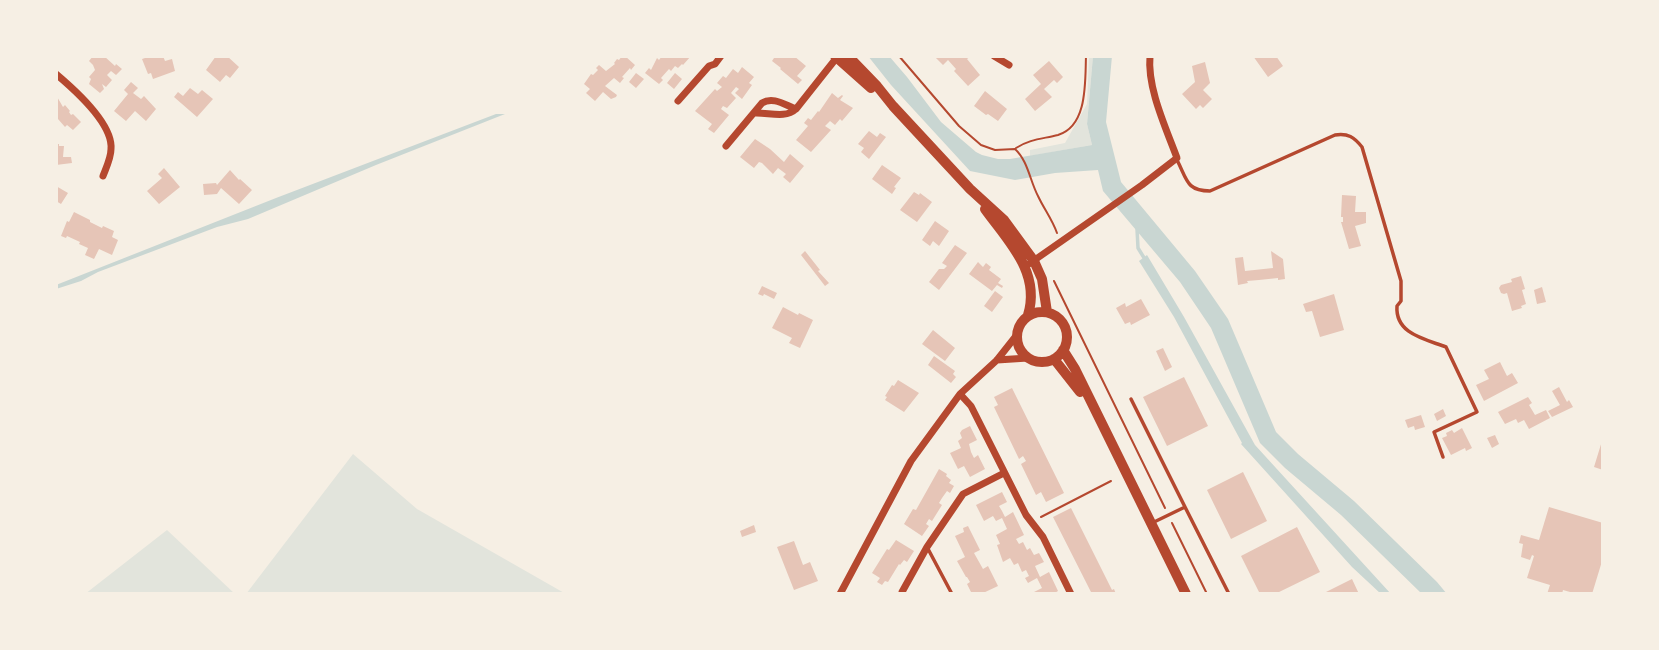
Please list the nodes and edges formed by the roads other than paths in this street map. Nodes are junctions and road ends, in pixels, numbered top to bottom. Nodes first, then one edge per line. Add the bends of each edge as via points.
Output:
1 (721, 56) edge
2 (994, 56) edge
3 (1150, 56) edge
4 (839, 57) edge
5 (1009, 65) dead end
6 (56, 74) edge
7 (678, 101) dead end
8 (796, 109) junction
9 (754, 113) junction
10 (726, 146) dead end
11 (1177, 158) junction
12 (103, 176) dead end
13 (1030, 263) junction
14 (1047, 312) junction
15 (1028, 315) junction
16 (1016, 336) junction
17 (1063, 350) junction
18 (1028, 358) junction
19 (1054, 359) junction
20 (997, 360) junction
21 (960, 394) junction
22 (1131, 399) dead end
23 (1095, 412) junction
24 (1443, 457) dead end
25 (1004, 473) junction
26 (1185, 507) junction
27 (1151, 523) junction
28 (928, 547) junction
29 (840, 594) edge
30 (902, 594) edge
31 (951, 594) edge
32 (1071, 594) edge
33 (1185, 594) edge
34 (1229, 594) edge

1 - 7 street
2 - 5 street
3 - 11 street via 1155,95
4 - 8 street
4 - 13 main road via 877,86
6 - 12 street via 106,125 111,151
8 - 9 street via 783,115
8 - 9 street via 768,99
9 - 10 street
11 - 13 street
11 - 24 lane via 1191,187 1210,191 1335,135 1356,139 1401,281 1398,320 1423,340 1446,347 1477,412 1434,432
13 - 14 main road via 1042,279
13 - 15 main road
14 - 15 main road
14 - 17 main road via 1065,327
15 - 16 main road
16 - 18 main road
16 - 20 street
17 - 19 main road
17 - 23 main road
18 - 19 main road
18 - 20 street
19 - 23 main road
20 - 21 street
21 - 25 street via 971,406
21 - 29 street via 911,461
22 - 26 lane
23 - 27 main road
25 - 28 street via 963,494
25 - 32 street
26 - 27 lane
26 - 34 lane
27 - 33 main road
28 - 30 street
28 - 31 lane

